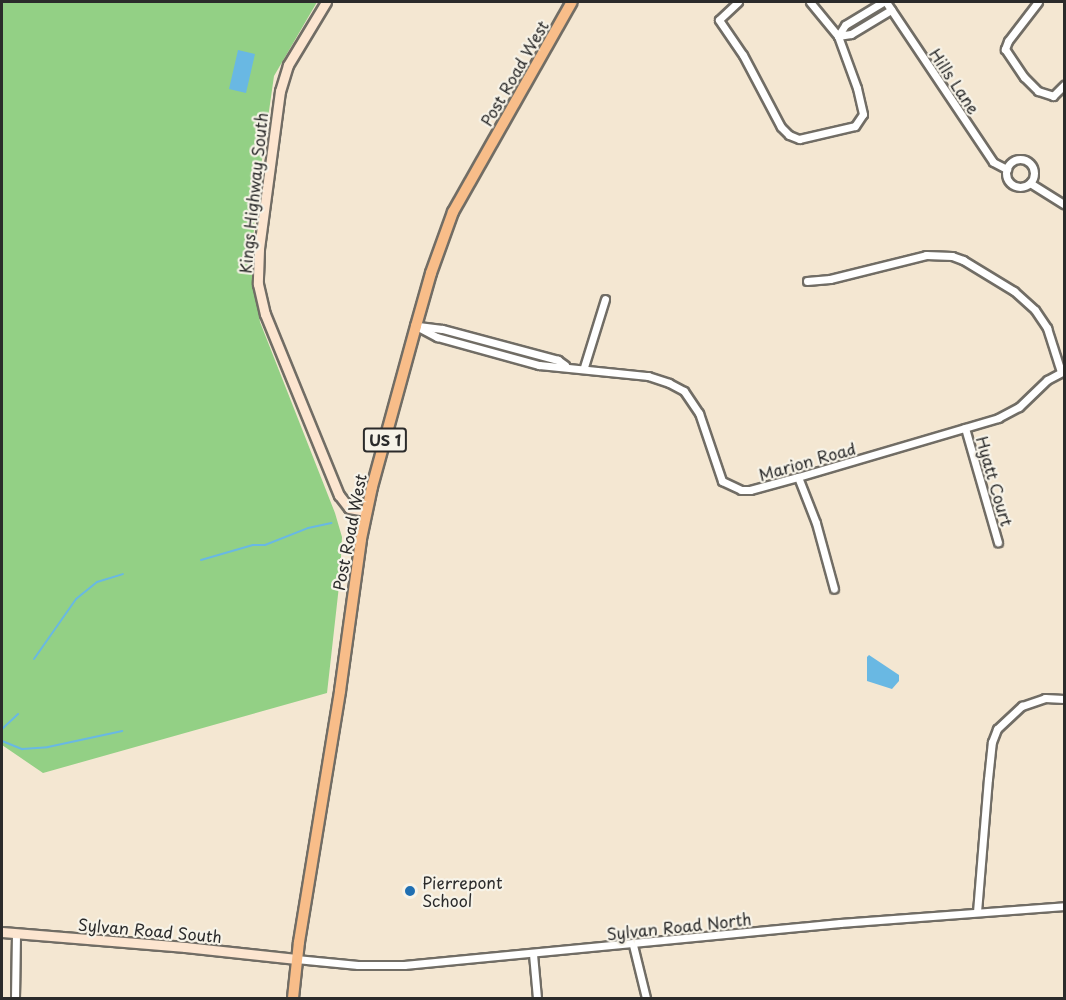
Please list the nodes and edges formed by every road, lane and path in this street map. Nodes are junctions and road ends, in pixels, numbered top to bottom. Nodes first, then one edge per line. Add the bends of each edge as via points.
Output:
1 (326, 2) edge
2 (572, 2) edge
3 (738, 2) edge
4 (810, 2) edge
5 (885, 2) edge
6 (1038, 2) edge
7 (891, 10) junction
8 (838, 36) junction
9 (1065, 84) edge
10 (1007, 169) junction
11 (1030, 183) junction
12 (1065, 204) edge
13 (807, 281) dead end
14 (605, 299) dead end
15 (416, 326) junction
16 (584, 367) junction
17 (1063, 372) edge
18 (965, 428) junction
19 (798, 477) junction
20 (366, 511) junction
21 (998, 542) dead end
22 (834, 589) dead end
23 (1065, 699) edge
24 (1065, 906) edge
25 (977, 912) junction
26 (2, 932) edge
27 (16, 933) junction
28 (633, 945) junction
29 (533, 954) junction
30 (296, 959) junction
31 (15, 999) edge
32 (293, 999) edge
33 (537, 999) edge
34 (646, 999) edge

1 - 20 street, Kings Highway South via 294,53 280,91 258,284 266,314 339,495 349,508
2 - 15 main road, Post Road West / US 1 via 457,204 441,242
3 - 8 street via 719,20 743,55 781,127 794,137 840,131 855,126 862,118 863,106
4 - 8 street
5 - 7 street, Hills Lane
5 - 8 street via 845,25
6 - 9 street via 1005,49 1038,91 1053,96
7 - 8 street via 851,34
7 - 10 street, Hills Lane via 993,162
10 - 11 street, Hills Lane via 1007,178 1013,185 1022,187
10 - 11 street via 1015,160 1027,161 1034,171
11 - 12 street, Hills Lane
13 - 17 street via 926,255 963,260 1014,291 1035,310 1047,328
14 - 16 street
15 - 16 street, Marion Road via 442,329
15 - 20 main road, Post Road West / US 1
16 - 19 street, Marion Road via 648,376 684,391 699,413 722,481 732,488 750,490
17 - 18 street, Marion Road via 1047,380 1011,412
18 - 19 street, Marion Road
18 - 21 street, Hyatt Court
19 - 22 street via 816,523
20 - 30 main road, Post Road West / US 1
23 - 25 street via 1027,703 997,729 992,742
24 - 25 street, Sylvan Road North
25 - 28 street, Sylvan Road North
26 - 27 street, Sylvan Road South
27 - 30 street, Sylvan Road South
27 - 31 street
28 - 29 street, Sylvan Road North
28 - 34 street
29 - 30 street, Sylvan Road North via 387,966
29 - 33 street
30 - 32 main road, Post Road West / US 1

